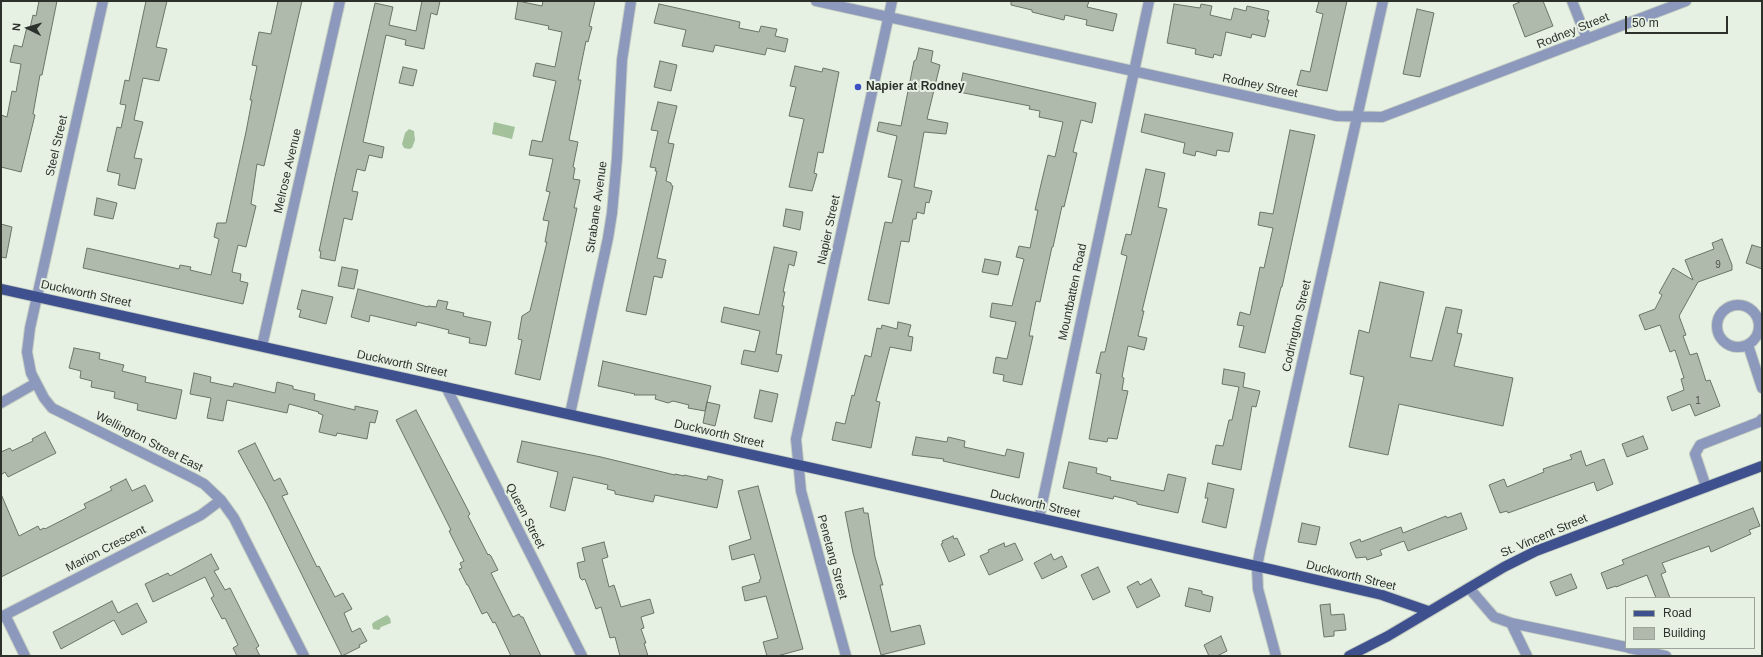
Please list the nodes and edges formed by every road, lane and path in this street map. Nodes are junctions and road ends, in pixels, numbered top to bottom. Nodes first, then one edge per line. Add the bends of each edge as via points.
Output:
1 (103, 1) edge
2 (340, 1) edge
3 (631, 1) edge
4 (816, 1) edge
5 (892, 1) edge
6 (1149, 1) edge
7 (1383, 1) edge
8 (1572, 1) edge
9 (1686, 1) edge
10 (888, 17) junction
11 (1586, 39) junction
12 (1133, 72) junction
13 (1357, 116) junction
14 (1, 289) edge
15 (37, 297) junction
16 (1748, 345) junction
17 (262, 346) junction
18 (36, 383) junction
19 (446, 387) junction
20 (1762, 388) edge
21 (1, 403) edge
22 (570, 414) junction
23 (1762, 419) edge
24 (799, 465) junction
25 (1762, 466) edge
26 (1706, 487) junction
27 (221, 500) junction
28 (1039, 518) junction
29 (1257, 567) junction
30 (1469, 588) junction
31 (1428, 611) junction
32 (3, 616) edge
33 (1511, 623) junction
34 (1625, 647) edge
35 (1634, 649) edge
36 (25, 656) edge
37 (304, 656) edge
38 (582, 656) edge
39 (846, 656) edge
40 (1276, 656) edge
41 (1349, 656) edge
42 (1527, 656) edge
43 (1666, 656) edge

1 - 15 street, Steel Street
2 - 17 street, Melrose Avenue
3 - 22 street, Strabane Avenue via 622,60 612,213
4 - 10 street, Rodney Street
5 - 10 street, Napier Street
6 - 12 street, Mountbatten Road
7 - 13 street, Codrington Street
8 - 11 street
9 - 11 street, Rodney Street
10 - 12 street, Rodney Street
10 - 24 street, Napier Street via 796,439
11 - 13 street, Rodney Street via 1382,117
12 - 13 street, Rodney Street via 1336,116
12 - 28 street, Mountbatten Road
13 - 29 street, Codrington Street
14 - 15 main road, Duckworth Street
15 - 17 main road, Duckworth Street
15 - 18 street, Wellington Street East via 27,352
16 - 16 street via 1758,335 1759,321 1756,314 1745,306 1731,306 1720,315 1717,328 1719,335 1728,345
16 - 20 street
17 - 19 main road, Duckworth Street
18 - 21 street
18 - 27 street, Wellington Street East via 52,408 193,478 204,484
19 - 22 main road, Duckworth Street
19 - 38 street, Queen Street
22 - 24 main road, Duckworth Street
23 - 26 street via 1700,445 1695,454
24 - 28 main road, Duckworth Street
24 - 39 street, Penetang Street via 801,491
25 - 26 main road, St. Vincent Street
26 - 30 main road, St. Vincent Street via 1536,551
27 - 32 street, Marion Crescent via 201,515
27 - 37 street, Wellington Street East via 234,518
28 - 29 main road, Duckworth Street
29 - 31 main road, Duckworth Street via 1382,595
29 - 40 street, Codrington Street via 1259,594
30 - 31 main road, St. Vincent Street
30 - 33 street via 1494,617
31 - 41 main road, St. Vincent Street
32 - 36 street
33 - 34 street
33 - 42 street
35 - 43 street

